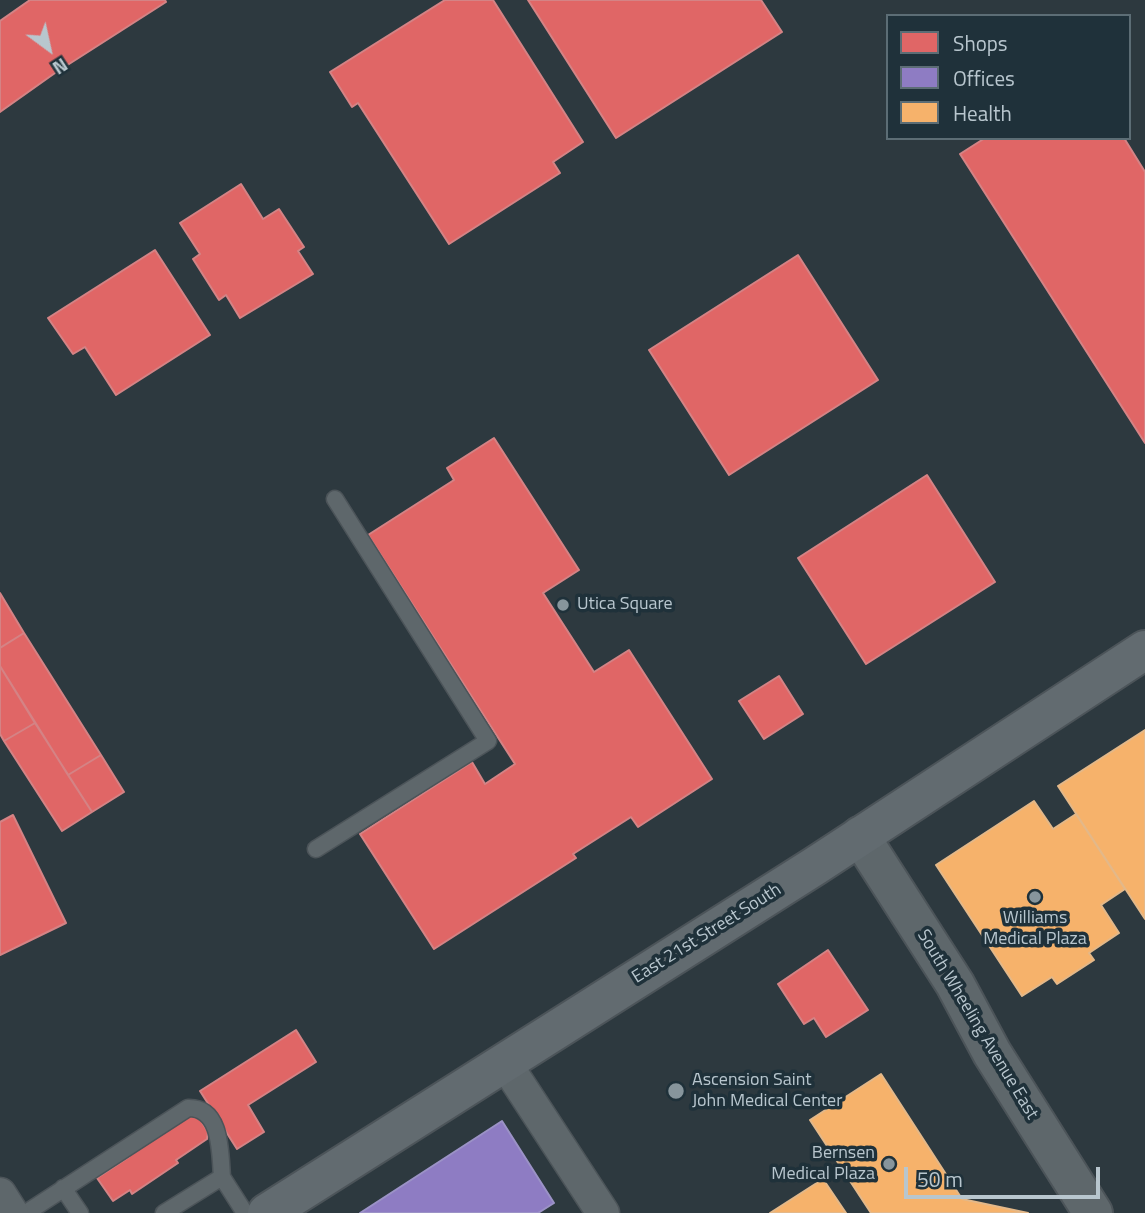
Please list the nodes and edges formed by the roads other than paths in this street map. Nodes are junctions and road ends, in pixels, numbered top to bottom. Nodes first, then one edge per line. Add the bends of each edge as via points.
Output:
1 (335, 499) dead end
2 (1145, 650) edge
3 (860, 836) junction
4 (316, 849) dead end
5 (505, 1063) junction
6 (222, 1177) junction
7 (63, 1188) junction
8 (0, 1194) edge
9 (77, 1212) edge
10 (12, 1213) edge
11 (26, 1213) edge
12 (164, 1213) edge
13 (245, 1213) edge
14 (267, 1213) edge
15 (603, 1213) edge
16 (1093, 1213) edge

1 - 4 lane via 488,741
2 - 3 main road, East 21st Street South
3 - 5 main road, East 21st Street South
3 - 16 street, South Wheeling Avenue East
5 - 14 main road, East 21st Street South
5 - 15 street
6 - 7 lane via 219,1134 205,1113 188,1108
6 - 12 lane
6 - 13 lane
7 - 9 lane
7 - 11 lane
8 - 10 street

